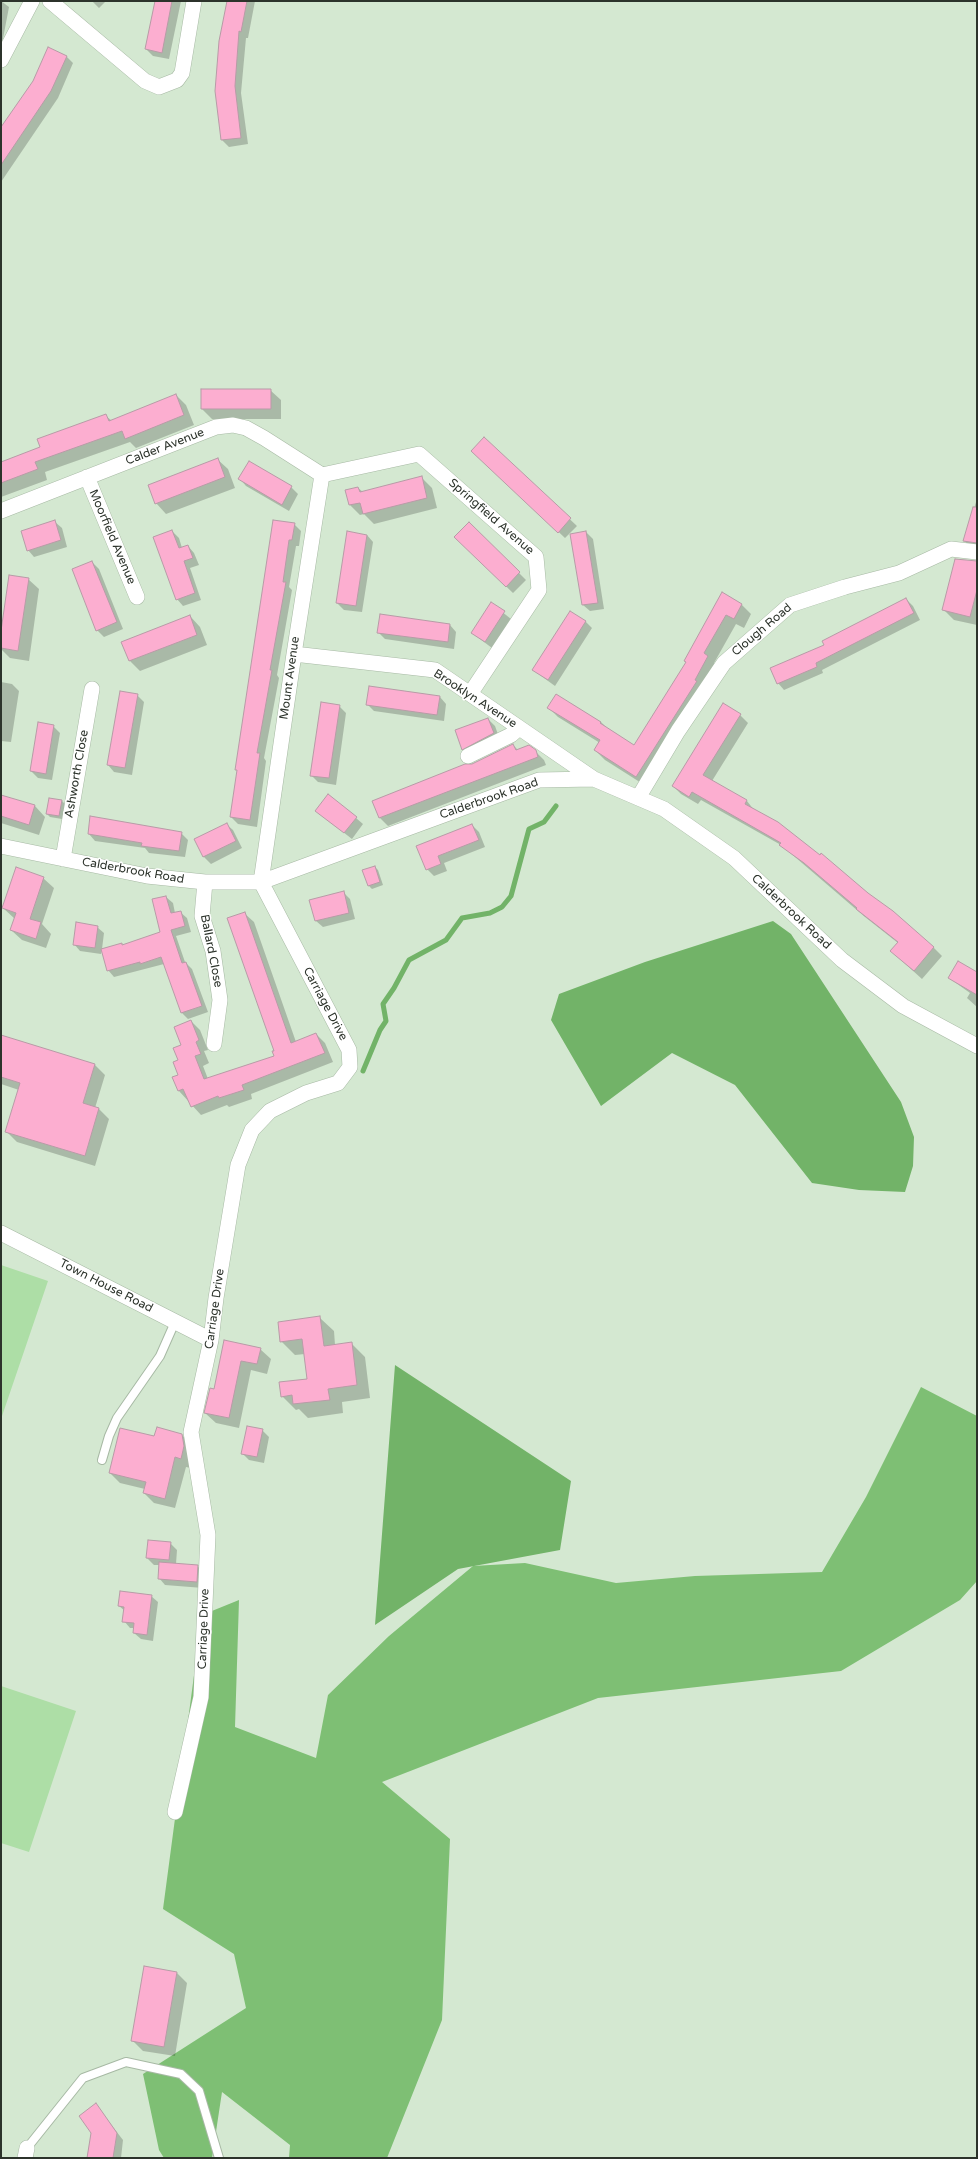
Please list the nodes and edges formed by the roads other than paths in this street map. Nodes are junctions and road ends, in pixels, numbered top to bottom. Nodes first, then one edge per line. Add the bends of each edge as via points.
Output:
1 (32, 1) edge
2 (50, 1) edge
3 (194, 1) edge
4 (1, 60) edge
5 (322, 475) junction
6 (87, 477) junction
7 (1, 511) edge
8 (977, 552) edge
9 (137, 597) dead end
10 (294, 654) junction
11 (92, 689) dead end
12 (470, 694) junction
13 (519, 728) junction
14 (468, 756) dead end
15 (594, 779) junction
16 (638, 798) junction
17 (1, 846) edge
18 (63, 859) junction
19 (205, 882) junction
20 (261, 882) junction
21 (214, 1044) dead end
22 (977, 1046) edge
23 (1, 1233) edge
24 (175, 1322) junction
25 (211, 1340) junction
26 (102, 1460) dead end
27 (175, 1812) dead end
28 (26, 2153) edge
29 (219, 2158) edge

1 - 4 street
2 - 3 street via 145,81 159,87 177,80 182,74
5 - 6 street, Calder Avenue via 264,438 246,428 233,425 216,427
5 - 10 street, Mount Avenue
5 - 12 street, Springfield Avenue via 419,454 536,557 539,590
6 - 7 street, Calder Avenue
6 - 9 street, Moorfield Avenue
8 - 16 street, Clough Road via 951,549 899,573 790,605 724,663 678,731
10 - 12 street, Brooklyn Avenue via 435,670
10 - 20 street, Mount Avenue
11 - 18 street, Ashworth Close
12 - 13 street, Brooklyn Avenue
13 - 14 street via 512,735
13 - 15 street, Brooklyn Avenue
15 - 16 street, Calderbrook Road
15 - 20 street, Calderbrook Road via 539,780
16 - 22 street, Calderbrook Road via 664,809 734,858 842,960 903,1006
17 - 18 street, Calderbrook Road
18 - 19 street, Calderbrook Road via 147,876
19 - 20 street, Calderbrook Road
19 - 21 street, Ballard Close via 202,916 213,951 220,1000
20 - 25 street, Carriage Drive via 349,1050 350,1067 338,1083 306,1093 270,1111 252,1130 238,1165
23 - 24 street, Town House Road
24 - 25 street, Town House Road
24 - 26 lane via 160,1356 117,1418
25 - 27 street, Carriage Drive via 191,1432 208,1535 201,1697
28 - 29 lane via 83,2078 126,2062 181,2074 199,2091

